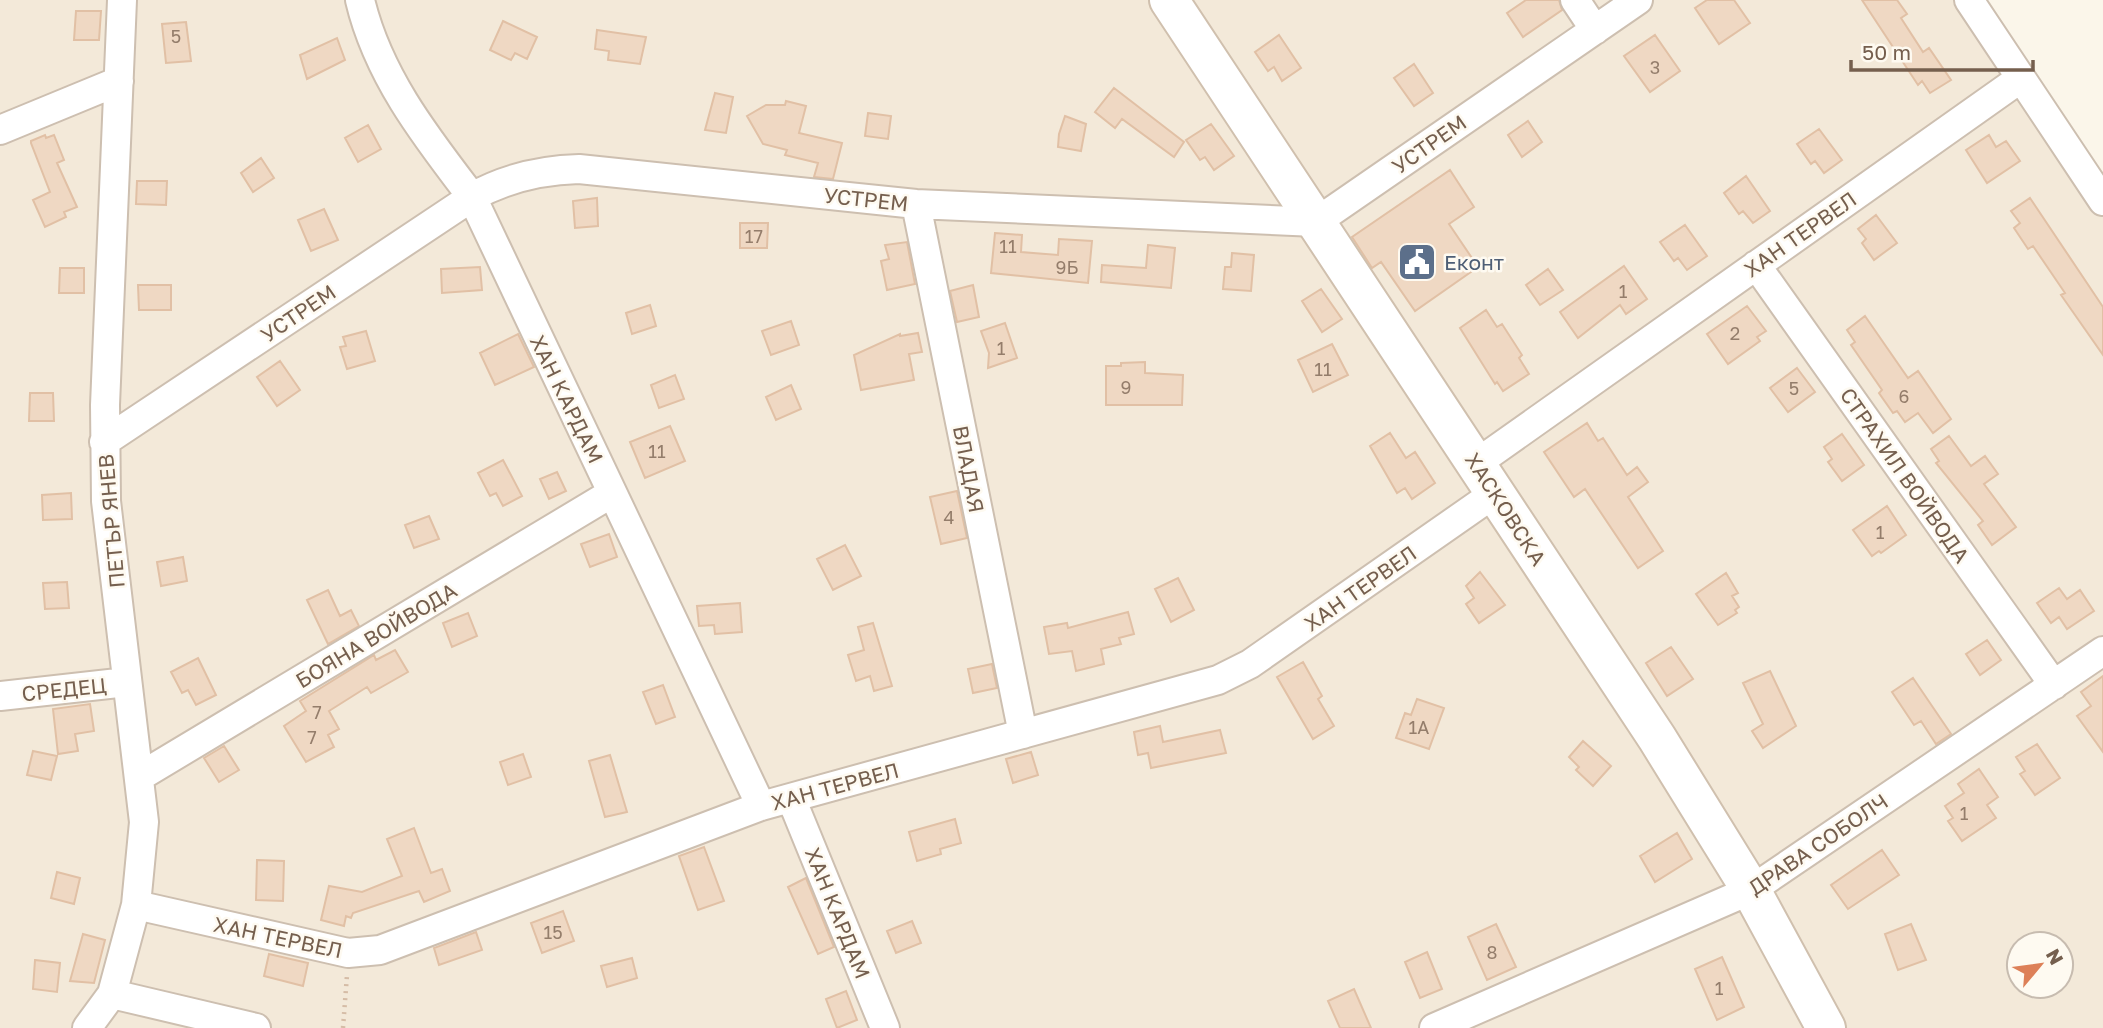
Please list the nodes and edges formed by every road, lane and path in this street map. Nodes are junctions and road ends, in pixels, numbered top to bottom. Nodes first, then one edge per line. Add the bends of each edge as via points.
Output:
1 (122, 0) edge
2 (360, 0) edge
3 (1169, 0) edge
4 (1575, 0) edge
5 (1637, 0) edge
6 (1969, 0) edge
7 (1595, 30) junction
8 (2021, 78) junction
9 (119, 80) junction
10 (0, 130) edge
11 (472, 197) junction
12 (2103, 201) edge
13 (916, 204) junction
14 (1316, 222) junction
15 (1756, 265) junction
16 (104, 442) junction
17 (1486, 478) junction
18 (612, 493) junction
19 (2103, 651) edge
20 (127, 682) junction
21 (2054, 685) junction
22 (0, 696) edge
23 (1023, 734) junction
24 (139, 777) junction
25 (791, 798) junction
26 (761, 806) junction
27 (1751, 890) junction
28 (136, 905) junction
29 (348, 953) junction
30 (112, 994) junction
31 (87, 1028) edge
32 (256, 1028) edge
33 (344, 1028) edge
34 (885, 1028) edge
35 (1434, 1028) edge
36 (1826, 1028) edge

1 - 9 street, ПЕТЪР ЯНЕВ
2 - 11 street, ХАН КАРДАМ via 380,58 414,121
3 - 14 street, ХАСКОВСКА
4 - 7 street
5 - 7 street, УСТРЕМ
6 - 8 street
7 - 14 street, УСТРЕМ
8 - 12 street
8 - 15 street, ХАН ТЕРВЕЛ
9 - 10 street
9 - 16 street, ПЕТЪР ЯНЕВ
11 - 13 street, УСТРЕМ via 525,176 579,169
11 - 16 street, УСТРЕМ
11 - 18 street, ХАН КАРДАМ
13 - 14 street, УСТРЕМ
13 - 23 street, ВЛАДАЯ
14 - 17 street, ХАСКОВСКА
15 - 17 street, ХАН ТЕРВЕЛ
15 - 21 street, СТРАХИЛ ВОЙВОДА
16 - 20 street, ПЕТЪР ЯНЕВ via 107,514
17 - 23 street, ХАН ТЕРВЕЛ via 1236,672
17 - 27 street, ХАСКОВСКА via 1651,728
18 - 24 street, БОЯНА ВОЙВОДА
18 - 26 street, ХАН КАРДАМ
19 - 21 street, ДРАВА СОБОЛЧ
20 - 22 street, СРЕДЕЦ
20 - 24 street, ПЕТЪР ЯНЕВ
21 - 27 street, ДРАВА СОБОЛЧ
23 - 25 street, ХАН ТЕРВЕЛ
24 - 28 street, ПЕТЪР ЯНЕВ via 145,822
25 - 26 street, ХАН ТЕРВЕЛ
25 - 34 street, ХАН КАРДАМ
26 - 29 street, ХАН ТЕРВЕЛ via 380,950
27 - 35 street, ДРАВА СОБОЛЧ
27 - 36 street, ХАСКОВСКА
28 - 29 street, ХАН ТЕРВЕЛ
28 - 30 street, ПЕТЪР ЯНЕВ
29 - 33 path
30 - 31 street, ПЕТЪР ЯНЕВ
30 - 32 street

